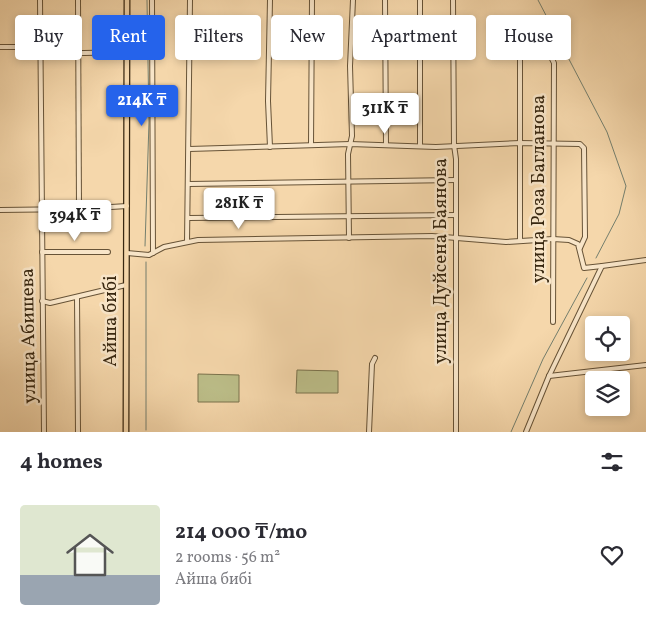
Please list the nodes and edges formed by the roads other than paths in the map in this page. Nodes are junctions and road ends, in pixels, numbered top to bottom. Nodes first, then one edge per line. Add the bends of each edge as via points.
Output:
1 (40, 0) edge
2 (78, 0) edge
3 (127, 0) edge
4 (152, 0) edge
5 (190, 0) edge
6 (270, 0) edge
7 (312, 0) edge
8 (353, 0) edge
9 (385, 0) edge
10 (420, 0) edge
11 (453, 0) edge
12 (40, 15) edge
13 (78, 15) edge
14 (127, 15) edge
15 (0, 47) edge
16 (15, 47) edge
17 (40, 60) edge
18 (78, 60) edge
19 (127, 60) edge
20 (520, 60) edge
21 (553, 60) edge
22 (520, 143) junction
23 (553, 143) junction
24 (350, 144) junction
25 (311, 145) junction
26 (386, 145) junction
27 (420, 145) junction
28 (454, 145) junction
29 (270, 146) junction
30 (189, 149) junction
31 (456, 180) junction
32 (349, 182) junction
33 (189, 184) junction
34 (127, 206) junction
35 (42, 209) junction
36 (0, 210) edge
37 (79, 210) junction
38 (349, 215) junction
39 (456, 215) junction
40 (189, 218) junction
41 (349, 238) junction
42 (455, 238) junction
43 (553, 239) junction
44 (187, 242) junction
45 (520, 242) junction
46 (580, 248) junction
47 (42, 252) junction
48 (108, 252) dead end
49 (127, 253) junction
50 (151, 254) junction
51 (646, 260) edge
52 (602, 266) junction
53 (126, 285) junction
54 (77, 297) junction
55 (42, 301) junction
56 (553, 322) dead end
57 (375, 358) dead end
58 (646, 364) edge
59 (549, 376) junction
60 (44, 432) edge
61 (78, 432) edge
62 (126, 432) edge
63 (369, 432) edge
64 (456, 432) edge
65 (526, 432) edge

1 - 12 street, улица Абишева
2 - 13 street
3 - 14 main road, Айша бибі
4 - 50 street
5 - 30 street
6 - 29 street
7 - 25 street
8 - 24 street
9 - 26 street
10 - 27 street
11 - 28 street, улица Дуйсена Баянова
15 - 16 street
17 - 35 street, улица Абишева
18 - 37 street
19 - 34 main road, Айша бибі
20 - 22 street
21 - 23 street, улица Роза Багланова
22 - 23 street
22 - 28 street
22 - 45 street
23 - 43 street, улица Роза Багланова
23 - 46 street via 580,144 584,148 585,237
24 - 25 street
24 - 26 street
24 - 32 street
25 - 29 street
26 - 27 street
27 - 28 street
28 - 31 street, улица Дуйсена Баянова
29 - 30 street
30 - 33 street
31 - 32 street
31 - 39 street, улица Дуйсена Баянова
32 - 33 street
32 - 38 street
33 - 40 street
34 - 37 street
34 - 49 main road, Айша бибі
35 - 36 street
35 - 37 street
35 - 47 street, улица Абишева
38 - 39 street
38 - 40 street
38 - 41 street
39 - 42 street, улица Дуйсена Баянова
40 - 44 street
41 - 42 street
41 - 44 street
42 - 45 street
42 - 64 street, улица Дуйсена Баянова
43 - 45 street
43 - 46 street via 569,240
43 - 56 street, улица Роза Багланова
44 - 50 street via 164,247
46 - 52 street via 584,268
47 - 48 street
47 - 55 street, улица Абишева
49 - 50 street
49 - 53 main road, Айша бибі
51 - 52 street
52 - 59 street
53 - 54 street
53 - 62 main road, Айша бибі
54 - 55 street
54 - 61 street
55 - 60 street, улица Абишева
57 - 63 street via 372,364
58 - 59 street
59 - 65 street

